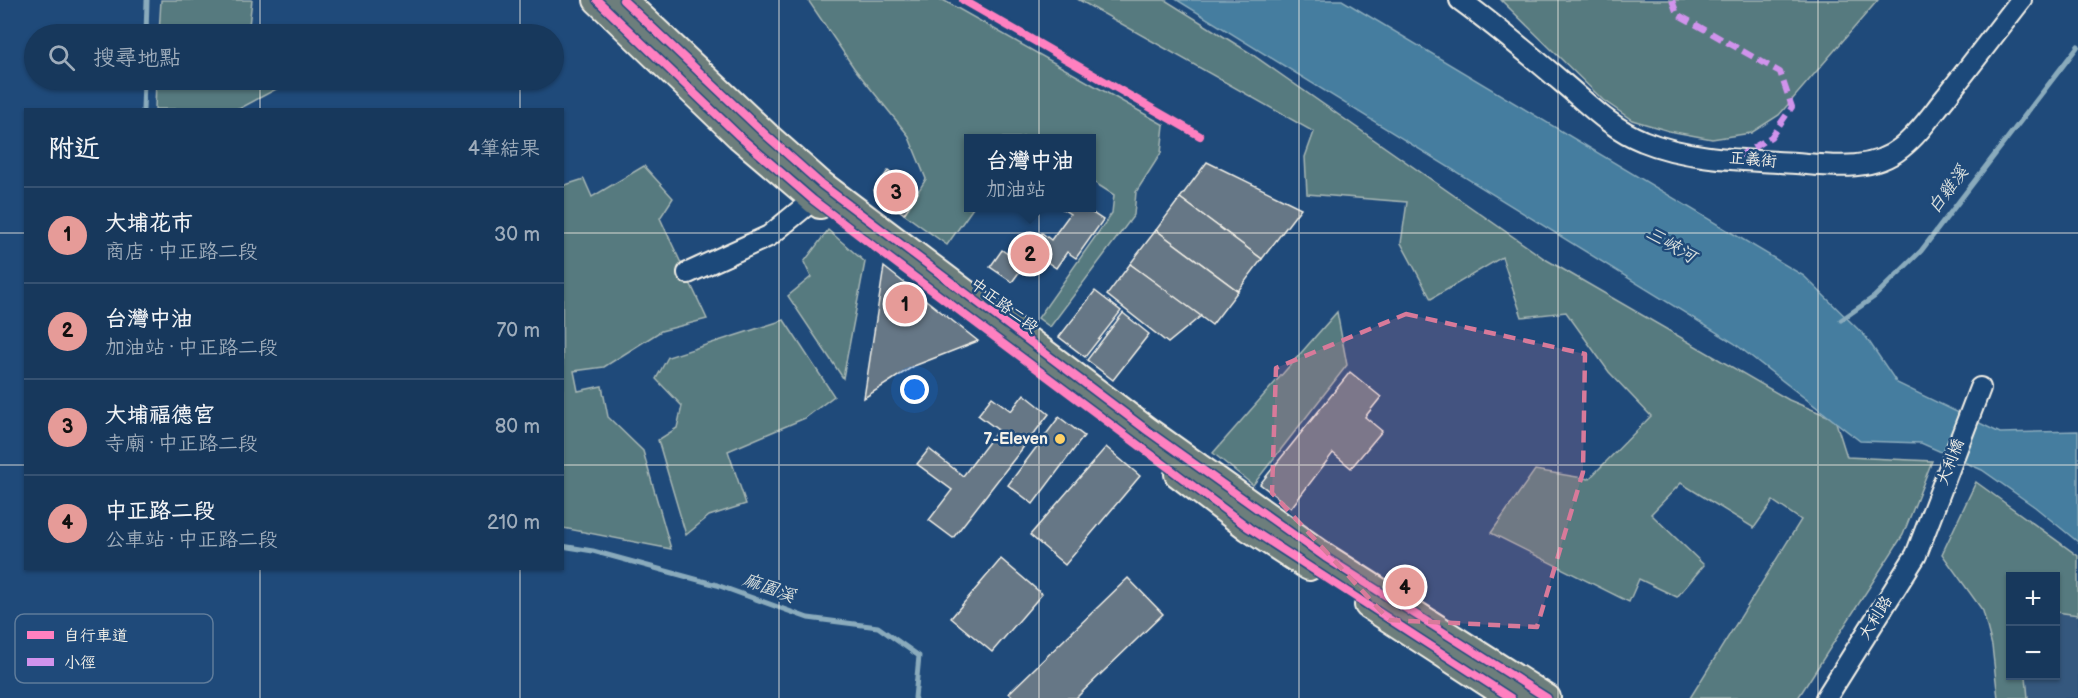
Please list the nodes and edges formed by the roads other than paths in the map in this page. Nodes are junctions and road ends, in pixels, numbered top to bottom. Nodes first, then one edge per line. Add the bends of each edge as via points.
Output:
1 (597, 0) edge
2 (623, 0) edge
3 (1460, 0) edge
4 (2021, 0) edge
5 (813, 200) junction
6 (688, 273) dead end
7 (1980, 388) dead end
8 (1922, 537) joint
9 (1511, 698) edge
10 (1547, 698) edge
11 (1826, 698) edge

1 - 5 main road, 中正路二段 via 739,136
2 - 10 main road, 中正路二段 via 821,184 1148,431 1325,557
3 - 4 street, 正義街 via 1620,130 1644,142 1689,153 1837,166 1880,161 1900,149 1923,126
5 - 6 street via 769,236
5 - 9 main road, 中正路二段 via 1249,528
7 - 8 street, 大利橋
8 - 11 street, 大利路 via 1916,555

